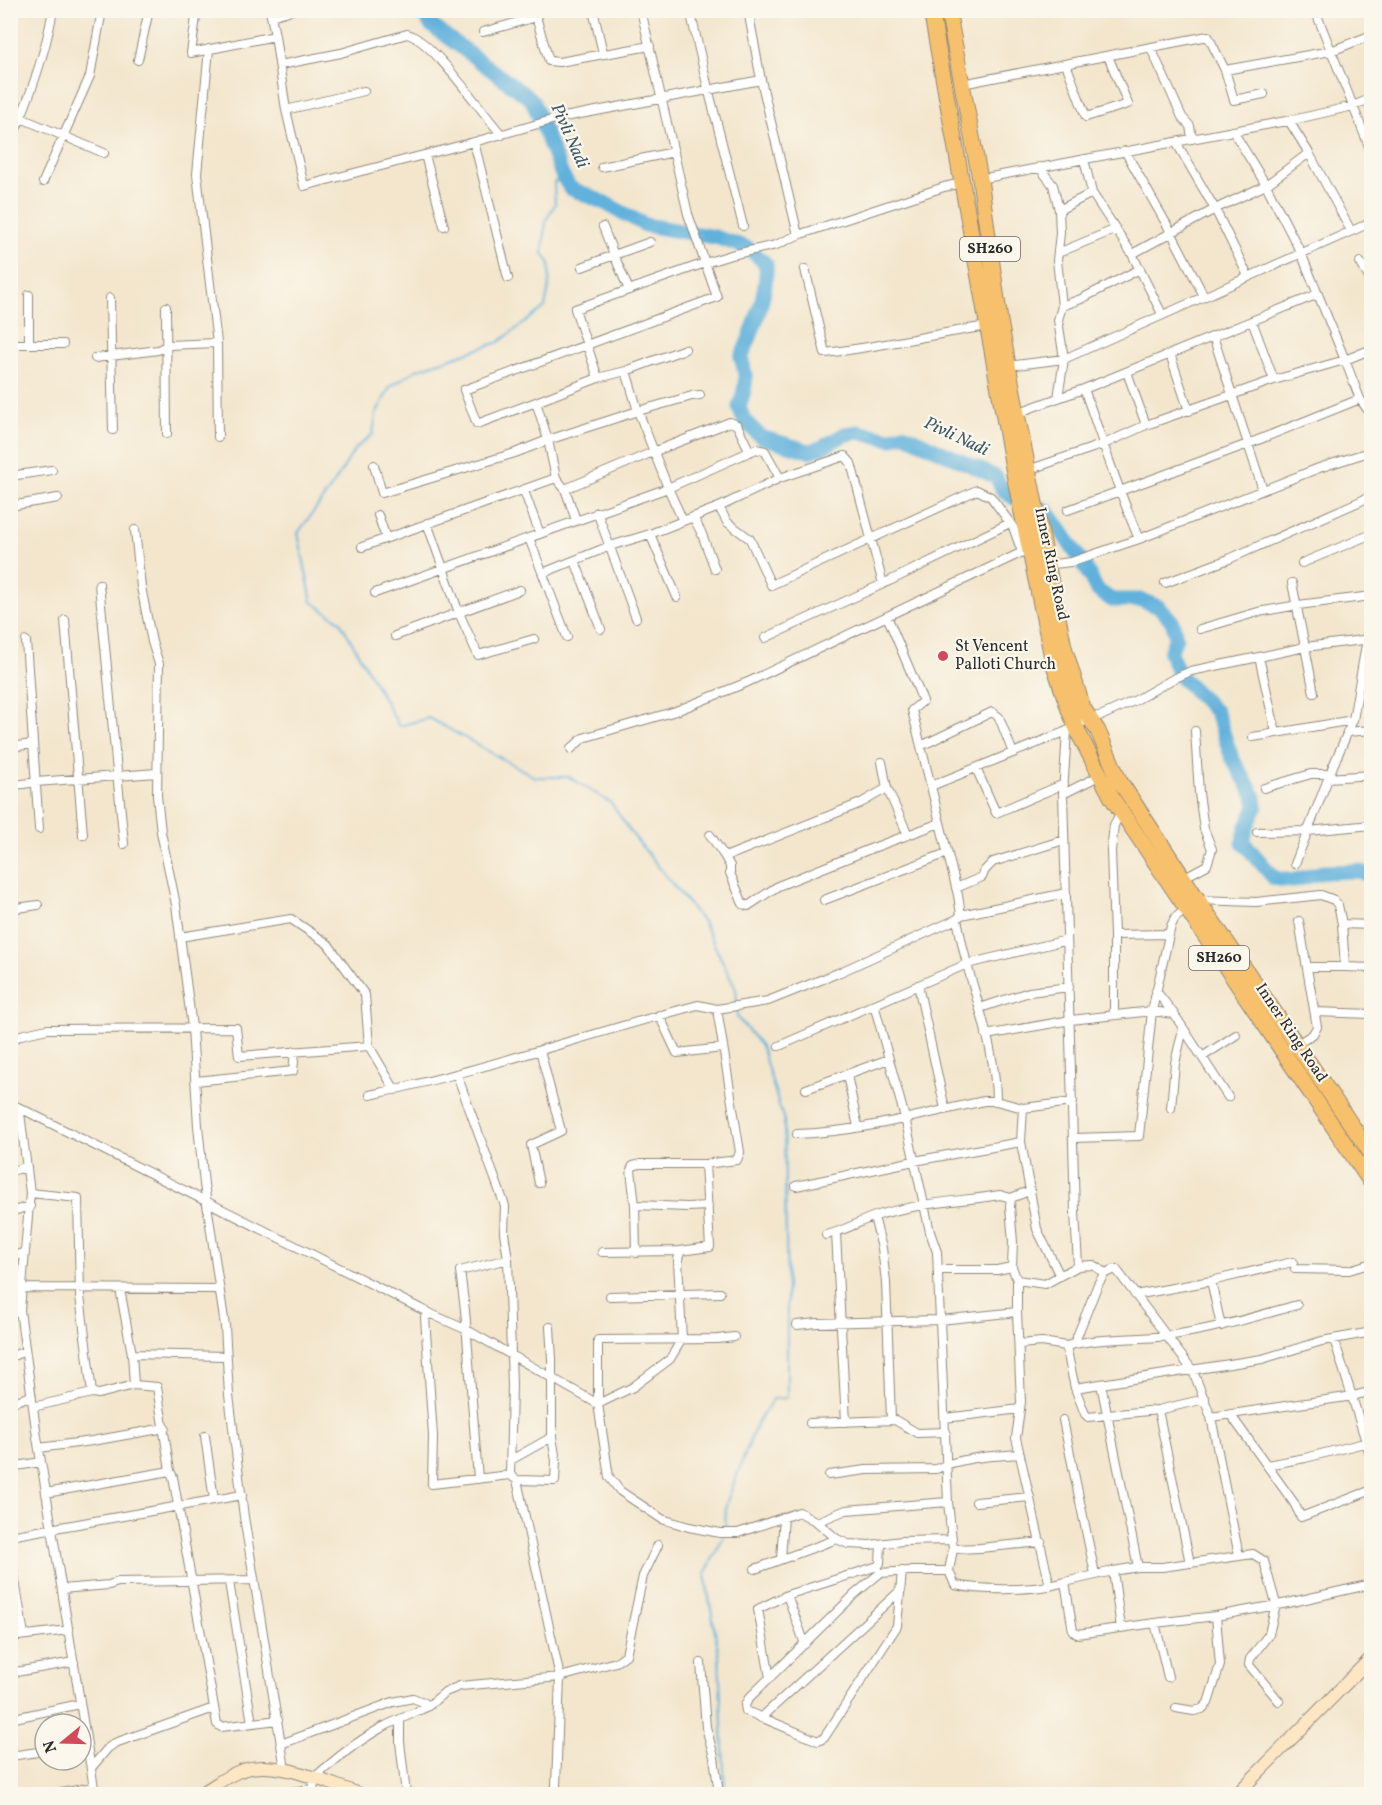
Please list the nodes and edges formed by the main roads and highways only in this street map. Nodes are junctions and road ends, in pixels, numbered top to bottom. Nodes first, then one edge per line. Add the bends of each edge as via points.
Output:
1 (931, 10) edge
2 (948, 10) edge
3 (1040, 566) junction
4 (1192, 904) junction
5 (1371, 1155) edge
6 (1371, 1184) edge

1 - 3 highway, Inner Ring Road / SH260 via 1014,480 1016,521 1026,551
2 - 3 highway, Inner Ring Road / SH260 via 1038,521
3 - 4 highway, Inner Ring Road / SH260 via 1083,708 1098,731 1119,780 1183,878
3 - 4 highway, Inner Ring Road / SH260 via 1053,662 1071,728 1121,812
4 - 5 highway, Inner Ring Road / SH260 via 1296,1044
4 - 6 highway, Inner Ring Road / SH260

